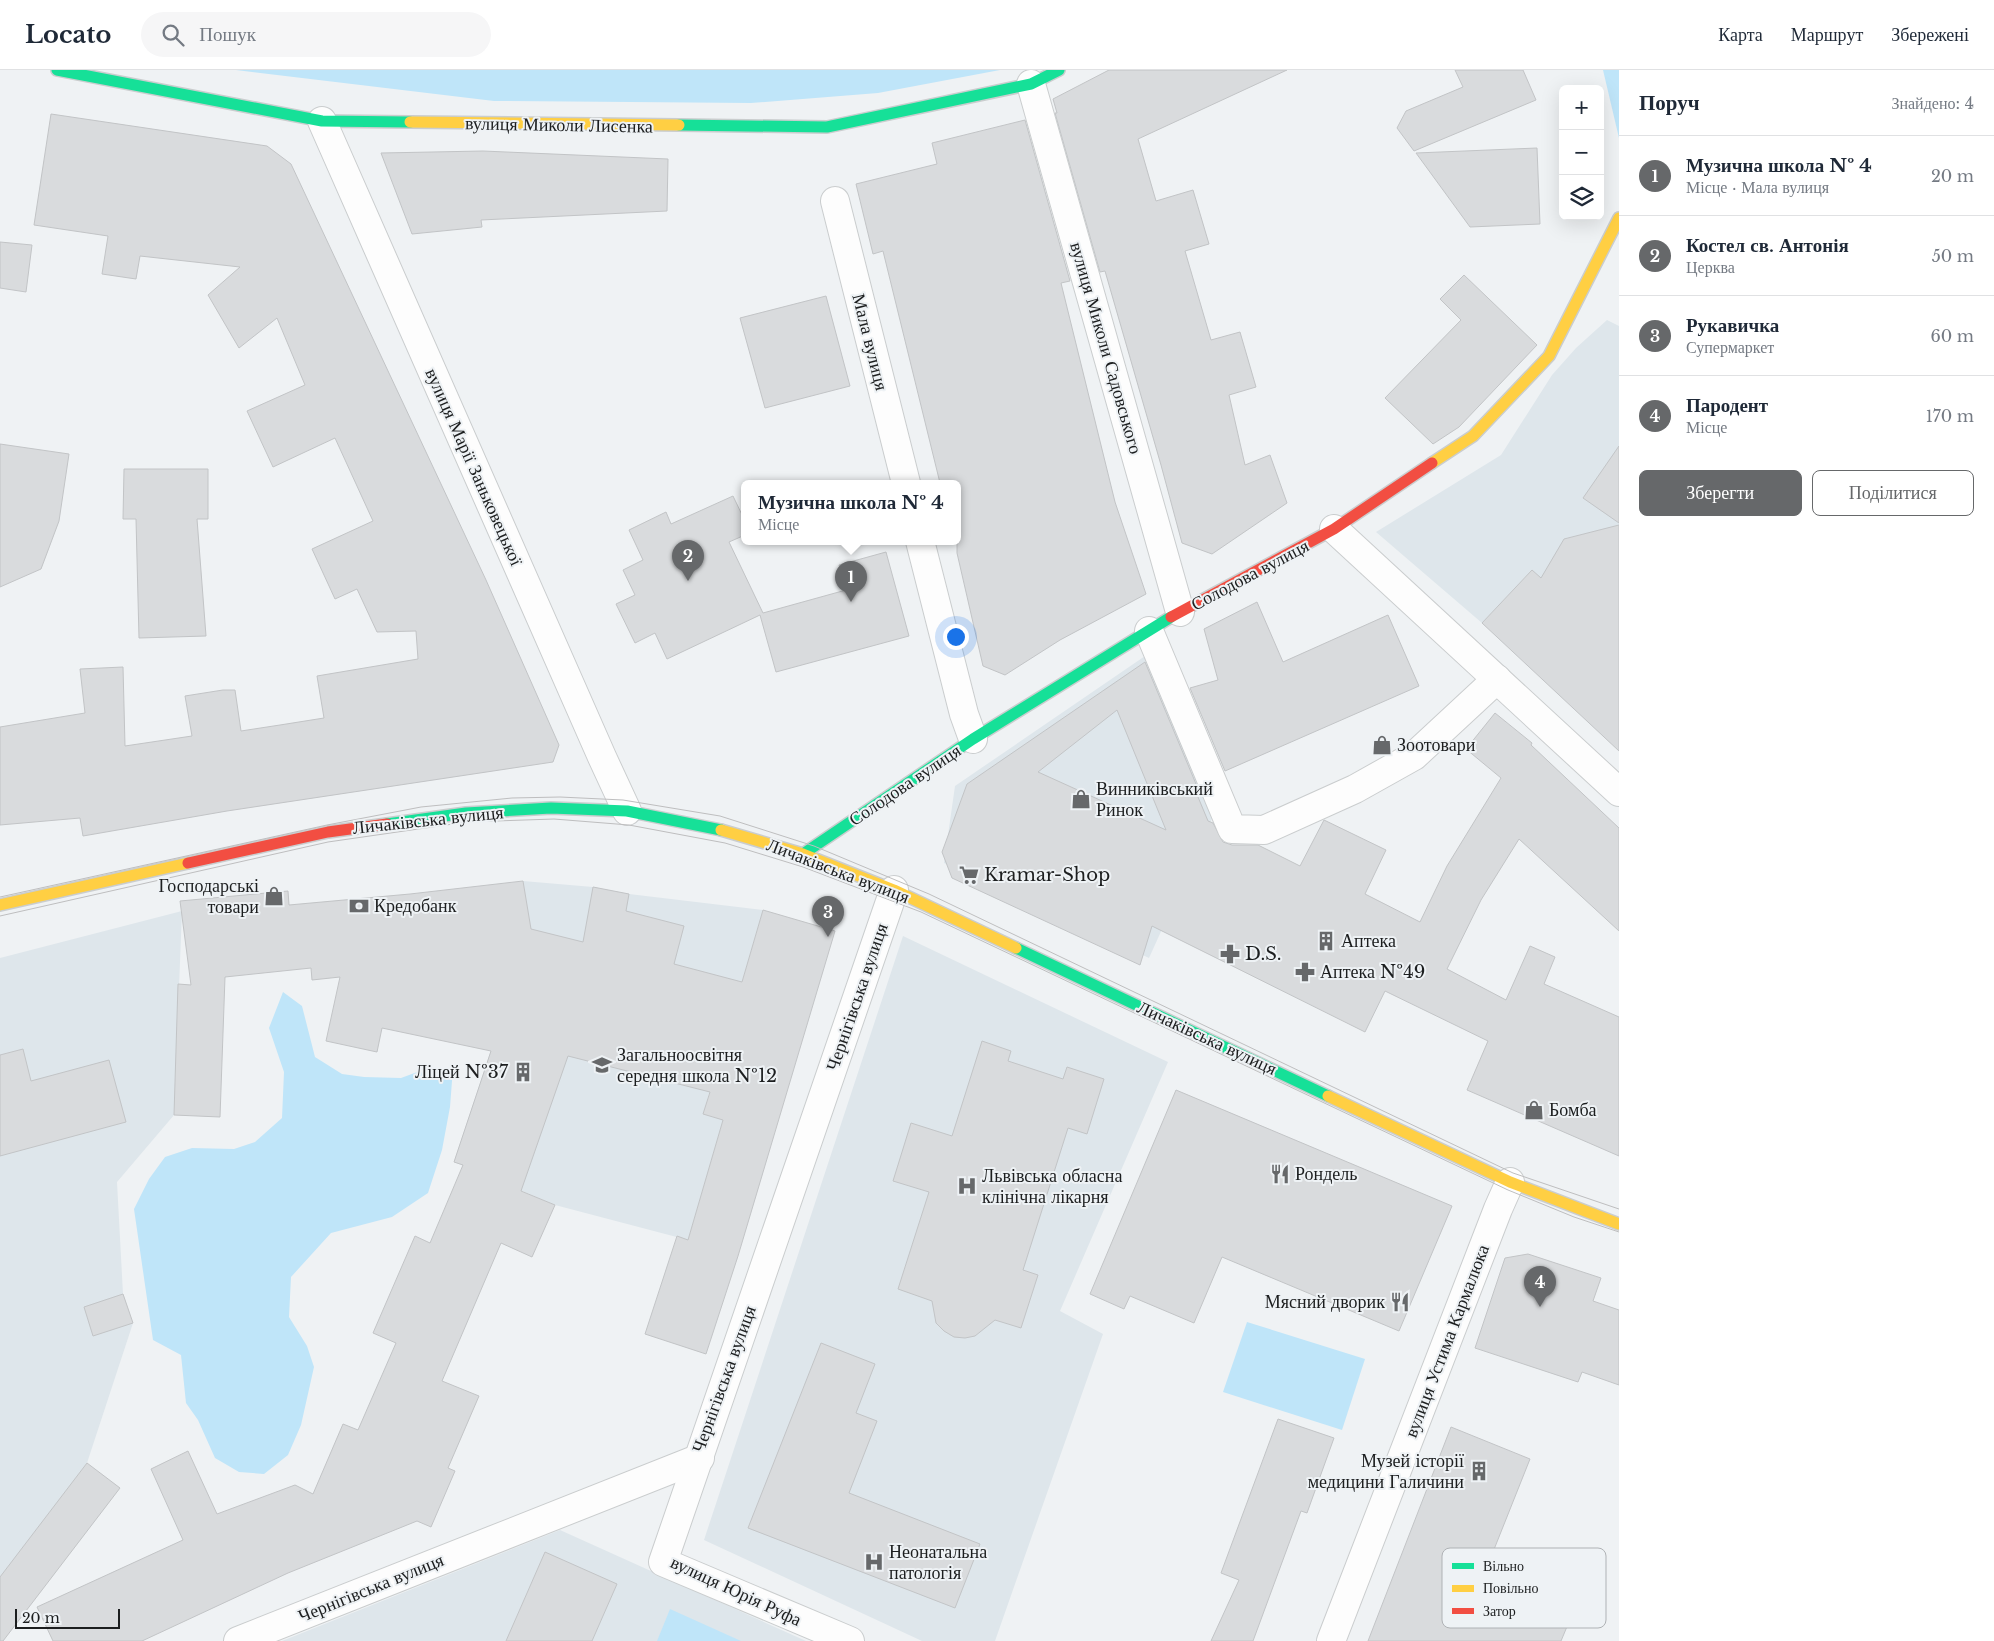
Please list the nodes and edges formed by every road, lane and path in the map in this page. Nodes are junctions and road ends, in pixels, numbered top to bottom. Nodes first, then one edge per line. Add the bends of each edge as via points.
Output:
1 (57, 70) edge
2 (1059, 70) edge
3 (1031, 84) junction
4 (322, 121) junction
5 (835, 202) dead end
6 (1619, 218) edge
7 (905, 480) edge
8 (1334, 529) junction
9 (921, 545) edge
10 (1180, 612) junction
11 (1150, 631) junction
12 (1497, 679) junction
13 (972, 739) junction
14 (1619, 792) edge
15 (627, 811) junction
16 (803, 854) junction
17 (894, 890) junction
18 (0, 905) edge
19 (1510, 1182) junction
20 (1619, 1224) edge
21 (700, 1458) junction
22 (238, 1641) edge
23 (850, 1641) edge
24 (1331, 1641) edge

1 - 4 street, вулиця Миколи Лисенка
2 - 3 street, вулиця Миколи Лисенка
3 - 4 street, вулиця Миколи Лисенка via 827,127
3 - 10 street, вулиця Миколи Садовського
4 - 15 street, вулиця Марії Заньковецької
5 - 7 street, Мала вулиця
6 - 8 street, Солодова вулиця via 1549,356 1473,436
8 - 10 street, Солодова вулиця
8 - 12 street
9 - 13 street
10 - 11 street, Солодова вулиця
11 - 12 street via 1232,829 1264,830 1355,789 1414,756
11 - 13 street, Солодова вулиця
12 - 14 street
13 - 16 street, Солодова вулиця
15 - 16 street, Личаківська вулиця via 722,830
15 - 18 street, Личаківська вулиця via 551,808 466,813 328,832
16 - 17 street, Личаківська вулиця
17 - 19 street, Личаківська вулиця
17 - 21 street, Чернігівська вулиця
19 - 20 street, Личаківська вулиця
19 - 24 street, вулиця Устима Кармалюка
21 - 22 street, Чернігівська вулиця
21 - 23 street, вулиця Юрія Руфа via 663,1562

